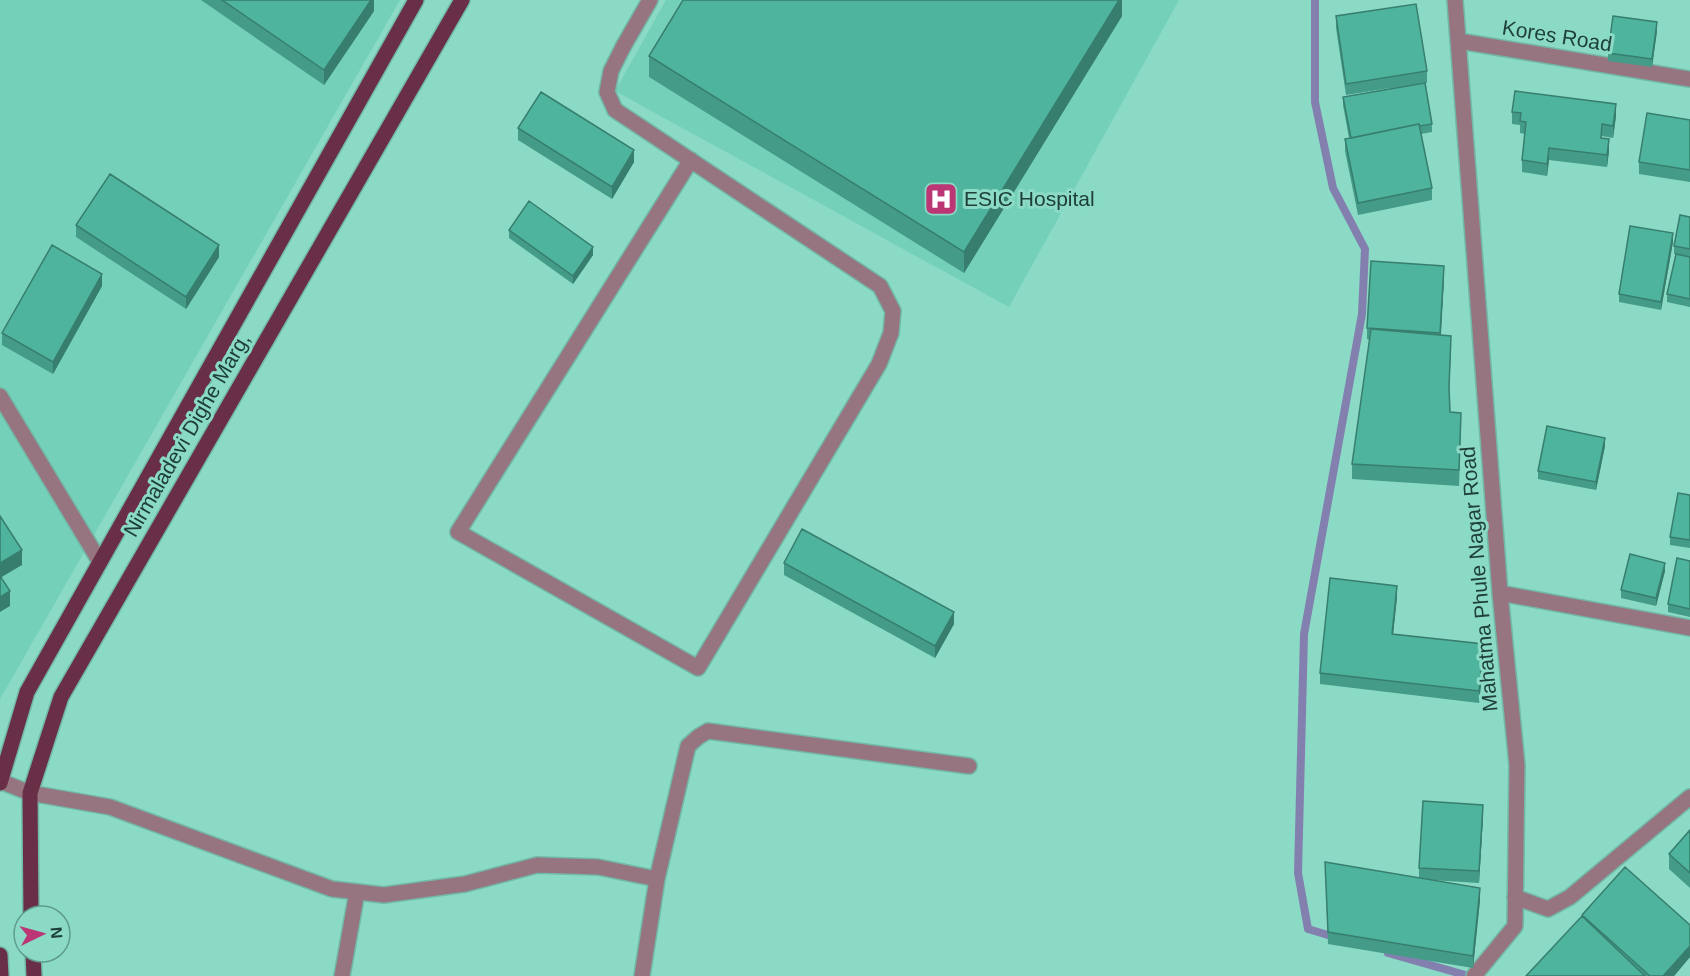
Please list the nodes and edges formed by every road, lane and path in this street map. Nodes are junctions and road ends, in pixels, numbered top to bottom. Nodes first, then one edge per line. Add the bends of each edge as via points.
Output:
1 (416, 0) edge
2 (462, 0) edge
3 (650, 0) edge
4 (1455, 0) edge
5 (1459, 41) junction
6 (1690, 79) edge
7 (692, 160) junction
8 (0, 396) edge
9 (100, 562) junction
10 (1500, 592) junction
11 (1690, 628) edge
12 (969, 766) dead end
13 (0, 782) edge
14 (30, 793) junction
15 (1690, 797) edge
16 (657, 879) junction
17 (357, 892) junction
18 (1515, 897) junction
19 (31, 904) edge
20 (0, 955) edge
21 (1478, 971) edge
22 (1, 976) edge
23 (342, 976) edge
24 (642, 976) edge

1 - 9 main road, Nirmaladevi Dighe Marg,
2 - 14 main road, Nirmaladevi Dighe Marg, via 61,697
3 - 7 street via 611,71 607,92 615,110
4 - 5 street
5 - 6 street, Kores Road
5 - 10 street, Mahatma Phule Nagar Road
7 - 7 street via 880,286 893,311 891,333 879,364 698,668 458,532
8 - 9 street
9 - 13 main road, Nirmaladevi Dighe Marg, via 27,692
10 - 11 street
10 - 18 street, Mahatma Phule Nagar Road via 1517,765
12 - 16 street via 708,731 687,746
13 - 14 street
14 - 17 street via 110,807 332,889
14 - 19 main road, Nirmaladevi Dighe Marg,
15 - 18 street via 1570,897 1548,909
16 - 17 street via 598,867 537,865 465,884 384,895
16 - 24 street
17 - 23 street
18 - 21 street, Mahatma Phule Nagar Road via 1515,926
20 - 22 main road

